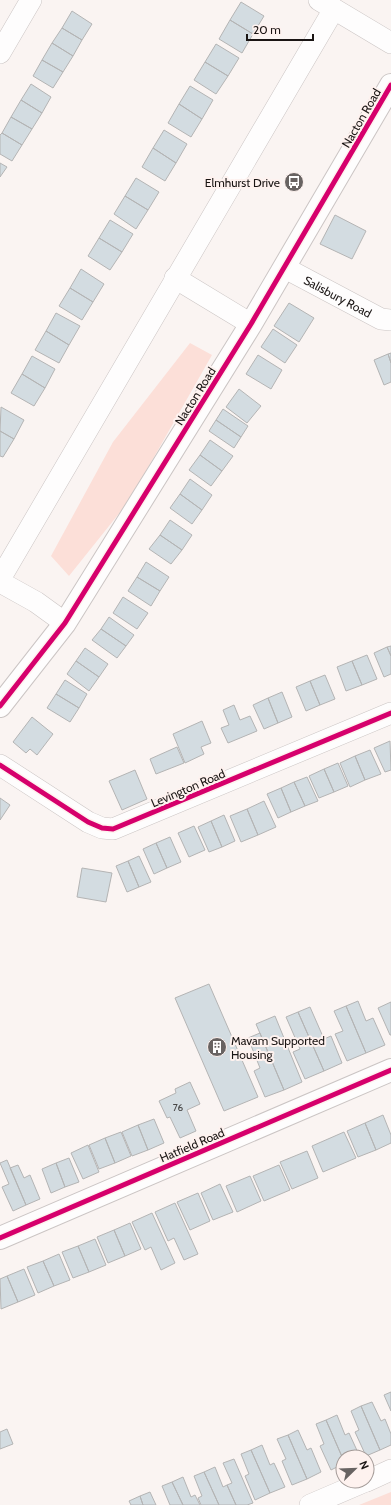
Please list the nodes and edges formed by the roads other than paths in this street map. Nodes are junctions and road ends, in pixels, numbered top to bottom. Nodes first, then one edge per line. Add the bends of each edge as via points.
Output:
1 (31, 0) edge
2 (327, 5) edge
3 (391, 43) edge
4 (0, 53) edge
5 (391, 85) edge
6 (286, 268) junction
7 (175, 278) junction
8 (391, 320) edge
9 (251, 324) junction
10 (0, 581) edge
11 (65, 623) junction
12 (0, 706) edge
13 (391, 713) edge
14 (0, 765) edge
15 (391, 1070) edge
16 (0, 1238) edge
17 (391, 1470) edge
18 (375, 1477) edge
19 (348, 1489) edge
20 (310, 1505) edge

1 - 4 street
2 - 3 street
2 - 7 street
5 - 6 street, Nacton Road
6 - 8 street, Salisbury Road via 381,319
6 - 9 street, Nacton Road
7 - 9 street
7 - 10 street
9 - 11 street, Nacton Road
10 - 11 street
11 - 12 street, Nacton Road
13 - 14 street, Levington Road via 113,829 102,828 88,822
15 - 16 street, Hatfield Road
17 - 18 street
19 - 20 street

